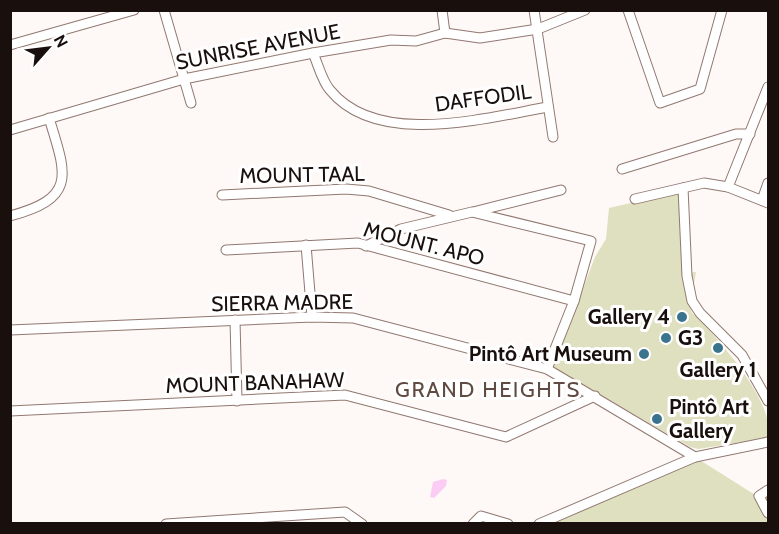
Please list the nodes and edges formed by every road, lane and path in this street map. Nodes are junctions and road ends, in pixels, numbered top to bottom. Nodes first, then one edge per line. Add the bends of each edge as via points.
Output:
1 (134, 10) edge
2 (164, 10) edge
3 (441, 10) edge
4 (534, 10) edge
5 (585, 10) edge
6 (628, 10) edge
7 (722, 10) edge
8 (538, 29) junction
9 (445, 33) junction
10 (10, 45) edge
11 (313, 53) junction
12 (184, 79) junction
13 (768, 87) edge
14 (191, 103) dead end
15 (548, 107) junction
16 (49, 118) junction
17 (10, 130) edge
18 (750, 134) junction
19 (553, 136) dead end
20 (622, 169) dead end
21 (768, 183) edge
22 (683, 188) junction
23 (728, 188) junction
24 (561, 190) dead end
25 (222, 195) dead end
26 (635, 199) dead end
27 (765, 201) edge
28 (472, 212) junction
29 (451, 215) junction
30 (10, 216) edge
31 (306, 245) junction
32 (366, 246) junction
33 (226, 250) dead end
34 (574, 301) junction
35 (312, 317) junction
36 (235, 320) junction
37 (10, 330) edge
38 (547, 369) junction
39 (595, 396) junction
40 (237, 401) junction
41 (768, 401) edge
42 (10, 411) edge
43 (768, 442) edge
44 (694, 457) junction
45 (768, 490) edge
46 (768, 513) edge
47 (166, 524) edge
48 (362, 524) edge
49 (472, 524) edge
50 (508, 524) edge
51 (539, 524) edge

1 - 10 street
2 - 12 street
3 - 9 street
4 - 8 street
5 - 8 street, SUNRISE AVENUE
6 - 7 street via 660,103 700,89
8 - 9 street, SUNRISE AVENUE via 480,38
8 - 15 street
9 - 11 street, SUNRISE AVENUE via 416,41 391,40
11 - 12 street, SUNRISE AVENUE
11 - 15 street, DAFFODIL via 329,89 346,106 367,118 451,124
12 - 14 street
12 - 16 street, SUNRISE AVENUE
13 - 18 street
15 - 19 street
16 - 17 street, SUNRISE AVENUE
16 - 30 street via 62,162 62,181 56,194 38,208
18 - 20 street via 736,134
18 - 23 street
21 - 27 street
22 - 23 street via 704,183
22 - 26 street
22 - 41 street via 687,276 692,300 742,354
23 - 27 street
24 - 28 street
25 - 29 street, MOUNT TAAL via 369,191
28 - 29 street
28 - 34 street via 592,244
29 - 32 street via 401,229
31 - 32 street, MOUNT. APO
31 - 33 street, MOUNT. APO
31 - 35 street
32 - 34 street, MOUNT. APO
34 - 38 street
35 - 36 street, SIERRA MADRE
35 - 38 street, SIERRA MADRE via 353,318
36 - 37 street, SIERRA MADRE
36 - 40 street
38 - 39 street, SIERRA MADRE
39 - 40 street, MOUNT BANAHAW via 506,437 345,395
39 - 44 street, SIERRA MADRE
40 - 42 street, MOUNT BANAHAW
43 - 44 street
44 - 51 street
45 - 46 street via 759,496
47 - 48 street via 345,512
49 - 50 street via 481,516

